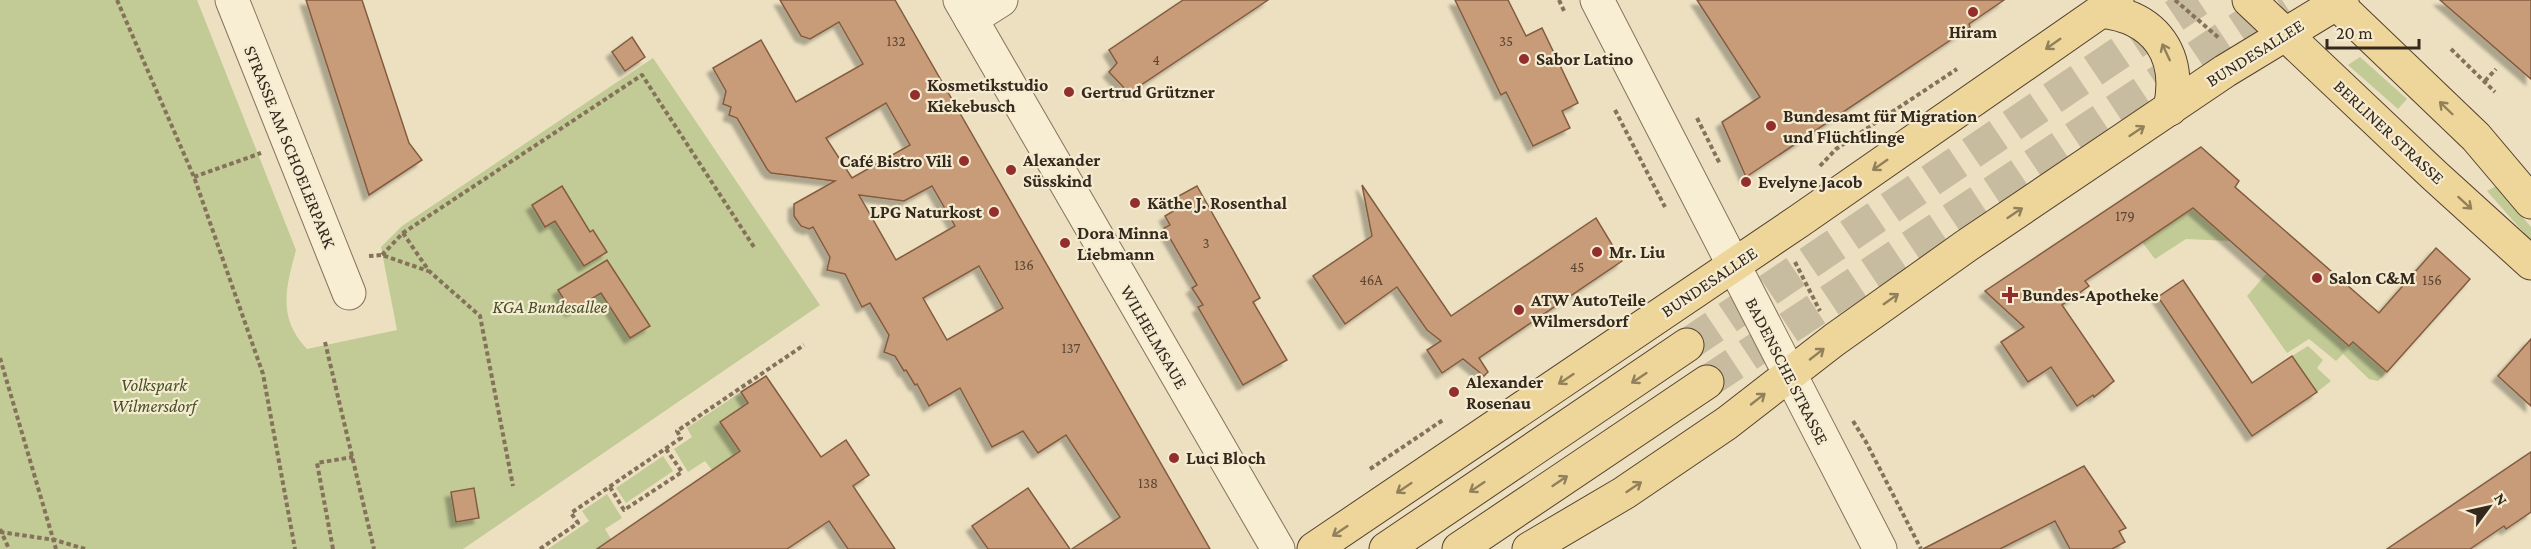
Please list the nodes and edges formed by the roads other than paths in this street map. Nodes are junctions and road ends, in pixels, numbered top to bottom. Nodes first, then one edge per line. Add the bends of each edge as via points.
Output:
1 (232, 0) edge
2 (1001, 0) edge
3 (1597, 0) edge
4 (2249, 0) edge
5 (2337, 1) edge
6 (2109, 5) edge
7 (966, 10) edge
8 (2285, 33) junction
9 (2170, 109) junction
10 (2531, 202) edge
11 (2531, 263) edge
12 (1733, 266) junction
13 (349, 293) dead end
14 (1687, 345) tunnel mouth
15 (1790, 375) junction
16 (1707, 382) tunnel mouth
17 (1278, 549) edge
18 (1314, 549) edge
19 (1386, 549) edge
20 (1459, 549) edge
21 (1529, 549) edge
22 (1880, 549) edge

1 - 13 street, STRASSE AM SCHOELERPARK
2 - 7 street
3 - 12 street, BADENSCHE STRASSE
4 - 8 main road, BERLINER STRASSE
5 - 8 main road, BUNDESALLEE
10 -> 5 main road via 2476,136
9 -> 6 main road, BUNDESALLEE via 2174,76 2162,43 2150,29
6 -> 12 main road, BUNDESALLEE
7 - 17 street, WILHELMSAUE
8 - 9 main road, BUNDESALLEE
8 -> 11 main road, BERLINER STRASSE
15 -> 9 main road, BUNDESALLEE via 1966,246
12 - 15 street, BADENSCHE STRASSE
12 -> 18 main road, BUNDESALLEE
14 -> 19 main road
21 -> 15 main road, BUNDESALLEE via 1634,487
15 - 22 street, BADENSCHE STRASSE
20 -> 16 main road

